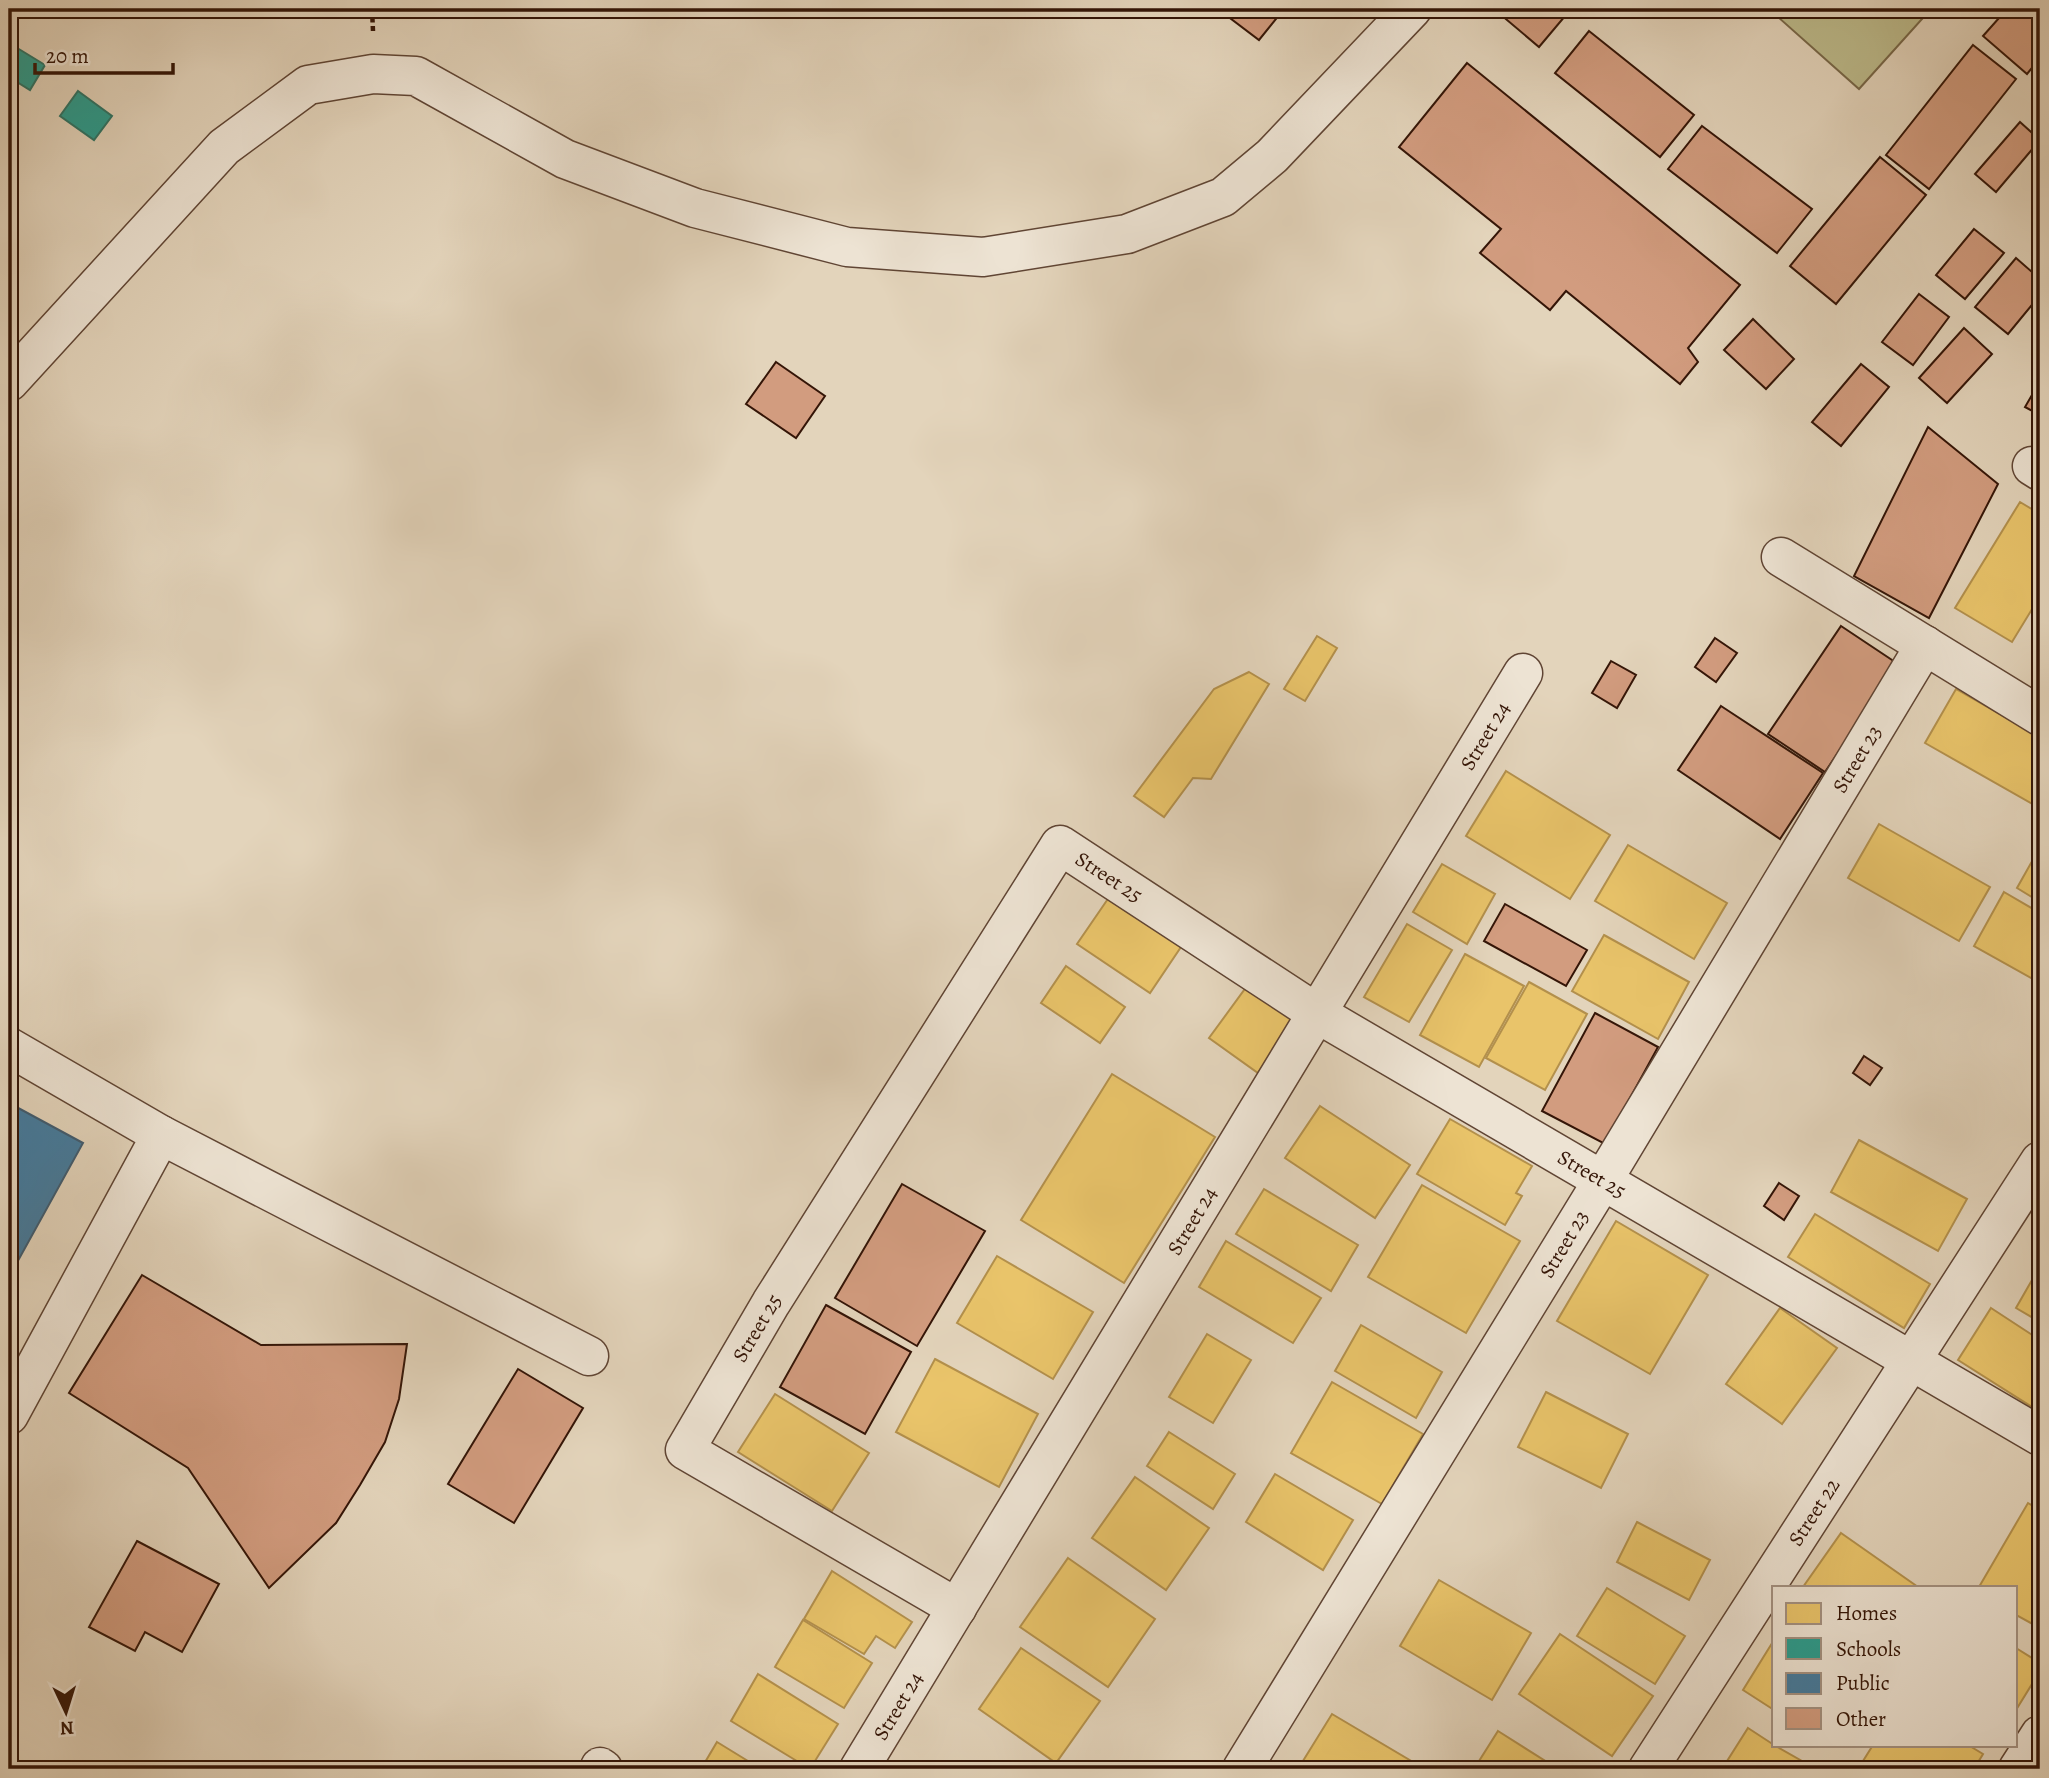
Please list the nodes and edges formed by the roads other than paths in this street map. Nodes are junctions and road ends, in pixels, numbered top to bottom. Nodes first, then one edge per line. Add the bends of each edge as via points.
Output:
1 (1412, 9) edge
2 (9, 382) edge
3 (1781, 558) dead end
4 (1925, 645) junction
5 (1523, 673) dead end
6 (2040, 716) edge
7 (1318, 1014) junction
8 (9, 1047) edge
9 (161, 1135) junction
10 (2040, 1161) edge
11 (1603, 1180) junction
12 (589, 1356) dead end
13 (1912, 1361) junction
14 (9, 1415) edge
15 (2040, 1436) edge
16 (957, 1608) junction
17 (2040, 1735) edge
18 (859, 1769) edge
19 (1242, 1769) edge
20 (1648, 1769) edge
21 (2018, 1769) edge

1 - 2 street via 1272,156 1223,197 1127,234 983,257 847,247 695,208 565,159 416,76 373,74 308,85 224,147
3 - 4 street
4 - 6 street
4 - 11 street, Street 23
5 - 7 street, Street 24
7 - 11 street, Street 25
7 - 16 street, Street 24
7 - 16 street, Street 25 via 1059,845 771,1303 685,1450
8 - 9 street
9 - 12 street
9 - 14 street
10 - 13 street, Street 22
11 - 13 street, Street 25
11 - 19 street, Street 23
13 - 15 street, Street 25
13 - 20 street, Street 22
16 - 18 street, Street 24
17 - 21 street

